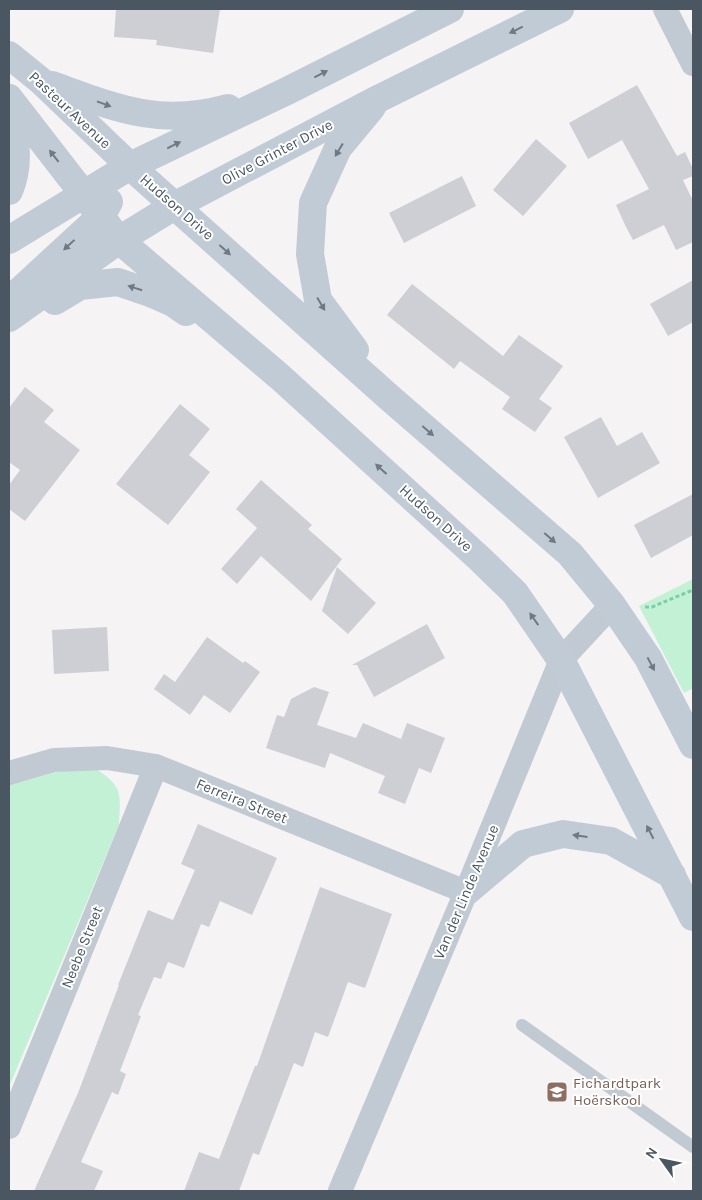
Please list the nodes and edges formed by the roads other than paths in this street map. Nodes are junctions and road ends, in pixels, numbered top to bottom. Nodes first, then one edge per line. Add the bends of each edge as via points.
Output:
1 (450, 9) edge
2 (560, 9) edge
3 (665, 9) edge
4 (9, 55) edge
5 (693, 64) edge
6 (41, 81) junction
7 (287, 91) junction
8 (9, 98) edge
9 (380, 98) junction
10 (9, 108) edge
11 (130, 166) junction
12 (9, 191) edge
13 (84, 194) junction
14 (176, 205) junction
15 (100, 216) junction
16 (9, 240) edge
17 (118, 240) junction
18 (9, 301) edge
19 (9, 318) edge
20 (9, 328) edge
21 (280, 377) junction
22 (391, 399) junction
23 (612, 605) junction
24 (561, 660) junction
25 (693, 745) edge
26 (156, 766) junction
27 (9, 773) edge
28 (672, 875) junction
29 (466, 892) junction
30 (693, 917) edge
31 (522, 1025) dead end
32 (9, 1127) edge
33 (693, 1148) edge
34 (340, 1191) edge

7 -> 1 street
2 -> 9 street, Olive Grinter Drive
3 - 5 street
4 - 6 street, Pasteur Avenue
6 -> 7 street via 116,108 174,116 204,114
6 - 11 street, Pasteur Avenue
11 -> 7 street
13 -> 8 street
9 - 14 street, Olive Grinter Drive
9 -> 22 street via 338,148 313,203 310,254 318,300
10 - 12 street via 17,142 15,179
11 - 13 street
11 - 14 street, Hudson Drive
11 - 15 street
13 - 15 street, Hudson Drive
13 - 16 street
14 - 17 street, Olive Grinter Drive
14 -> 22 street, Hudson Drive
15 - 17 street, Hudson Drive
15 -> 18 street
17 - 19 street, Olive Grinter Drive
17 - 21 street, Hudson Drive
21 -> 20 street via 173,303 118,282 80,286
24 -> 21 street, Hudson Drive via 515,593
22 -> 23 street, Hudson Drive via 570,554
23 - 24 street, Van der Linde Avenue
23 -> 25 street, Hudson Drive via 648,658
28 -> 24 street, Hudson Drive
24 - 29 street, Van der Linde Avenue
26 - 27 street, Ferreira Street via 107,758 54,760
26 - 29 street, Ferreira Street
26 - 32 street, Neebe Street
28 -> 29 street via 610,841 563,834 523,844
28 - 30 street, Hudson Drive
29 - 34 street, Van der Linde Avenue
31 - 33 lane

